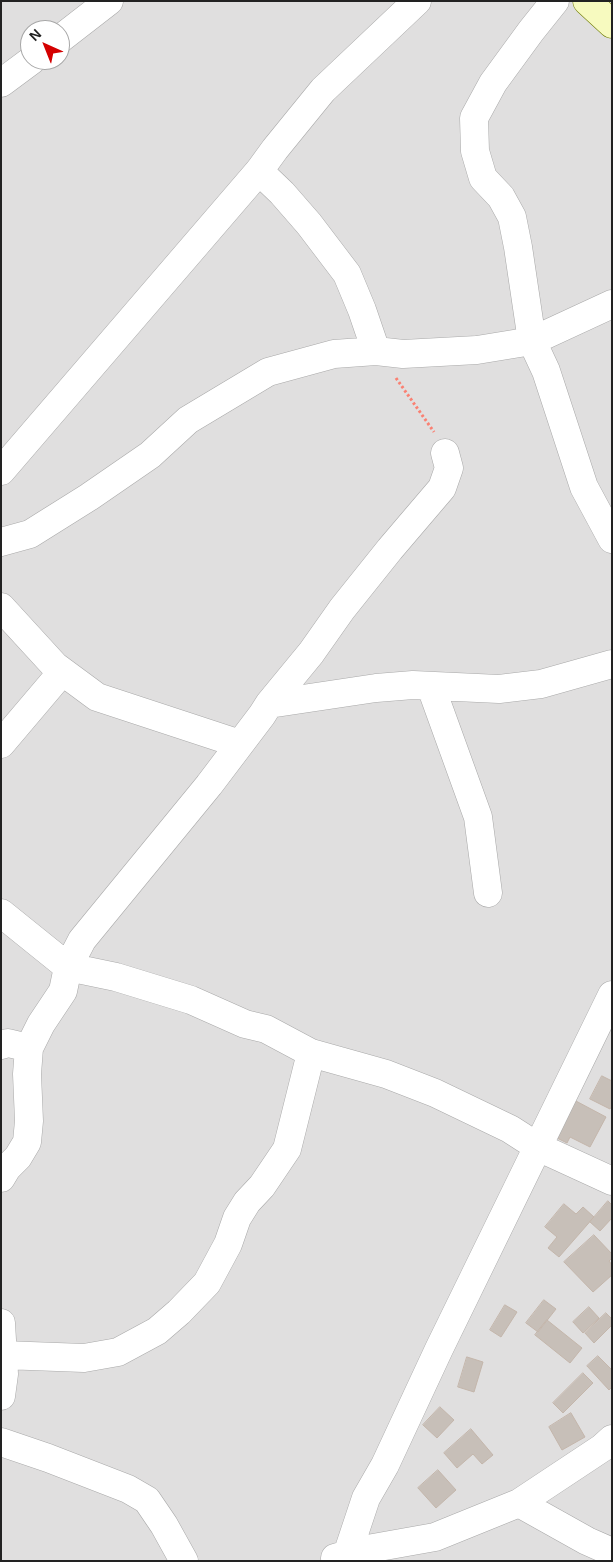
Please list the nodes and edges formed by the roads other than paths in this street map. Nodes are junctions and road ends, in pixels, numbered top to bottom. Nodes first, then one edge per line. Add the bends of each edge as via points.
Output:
1 (109, 1) edge
2 (417, 1) edge
3 (555, 1) edge
4 (587, 1) edge
5 (612, 24) edge
6 (70, 31) edge
7 (20, 69) edge
8 (1, 83) edge
9 (259, 171) junction
10 (612, 304) edge
11 (532, 341) junction
12 (376, 351) junction
13 (444, 452) road end
14 (1, 471) edge
15 (612, 539) edge
16 (1, 542) edge
17 (1, 608) edge
18 (612, 664) edge
19 (62, 672) junction
20 (432, 687) junction
21 (268, 704) junction
22 (1, 744) edge
23 (240, 744) junction
24 (488, 893) dead end
25 (1, 913) edge
26 (68, 967) junction
27 (610, 1001) edge
28 (1, 1045) edge
29 (29, 1048) junction
30 (311, 1053) junction
31 (538, 1147) junction
32 (1, 1178) edge
33 (612, 1181) edge
34 (1, 1323) edge
35 (3, 1355) junction
36 (1, 1396) edge
37 (612, 1439) edge
38 (1, 1442) edge
39 (519, 1503) junction
40 (612, 1552) edge
41 (339, 1558) edge
42 (184, 1561) edge

1 - 6 street
2 - 9 street via 323,90
3 - 11 street via 493,83 474,118 475,150 483,178 501,197 512,217
4 - 5 street
7 - 8 street
9 - 12 street via 309,224 347,274
9 - 14 street
10 - 11 street
11 - 12 street via 467,350 403,354
11 - 15 street via 546,371 584,487
12 - 16 street via 334,354 268,372 188,420 150,455 81,502 30,534
13 - 21 street via 449,468 442,488
17 - 19 street
18 - 20 street via 541,684 499,689
19 - 22 street
19 - 23 street via 98,697
20 - 21 street via 376,688
20 - 24 street via 478,817
21 - 23 street
23 - 26 street via 82,940
25 - 26 street
26 - 29 street via 63,991
26 - 30 street via 116,977 191,1000 245,1024 266,1028
27 - 31 street
28 - 29 street via 8,1043
29 - 32 street via 27,1142
30 - 31 street via 386,1074 434,1093 510,1129
30 - 35 street via 287,1149 247,1202 207,1284 179,1312 156,1331 118,1352 84,1358
31 - 33 street
31 - 41 street
34 - 35 street
35 - 36 street
37 - 39 street
38 - 42 street via 128,1488 146,1500
39 - 40 street
39 - 41 street via 435,1537

